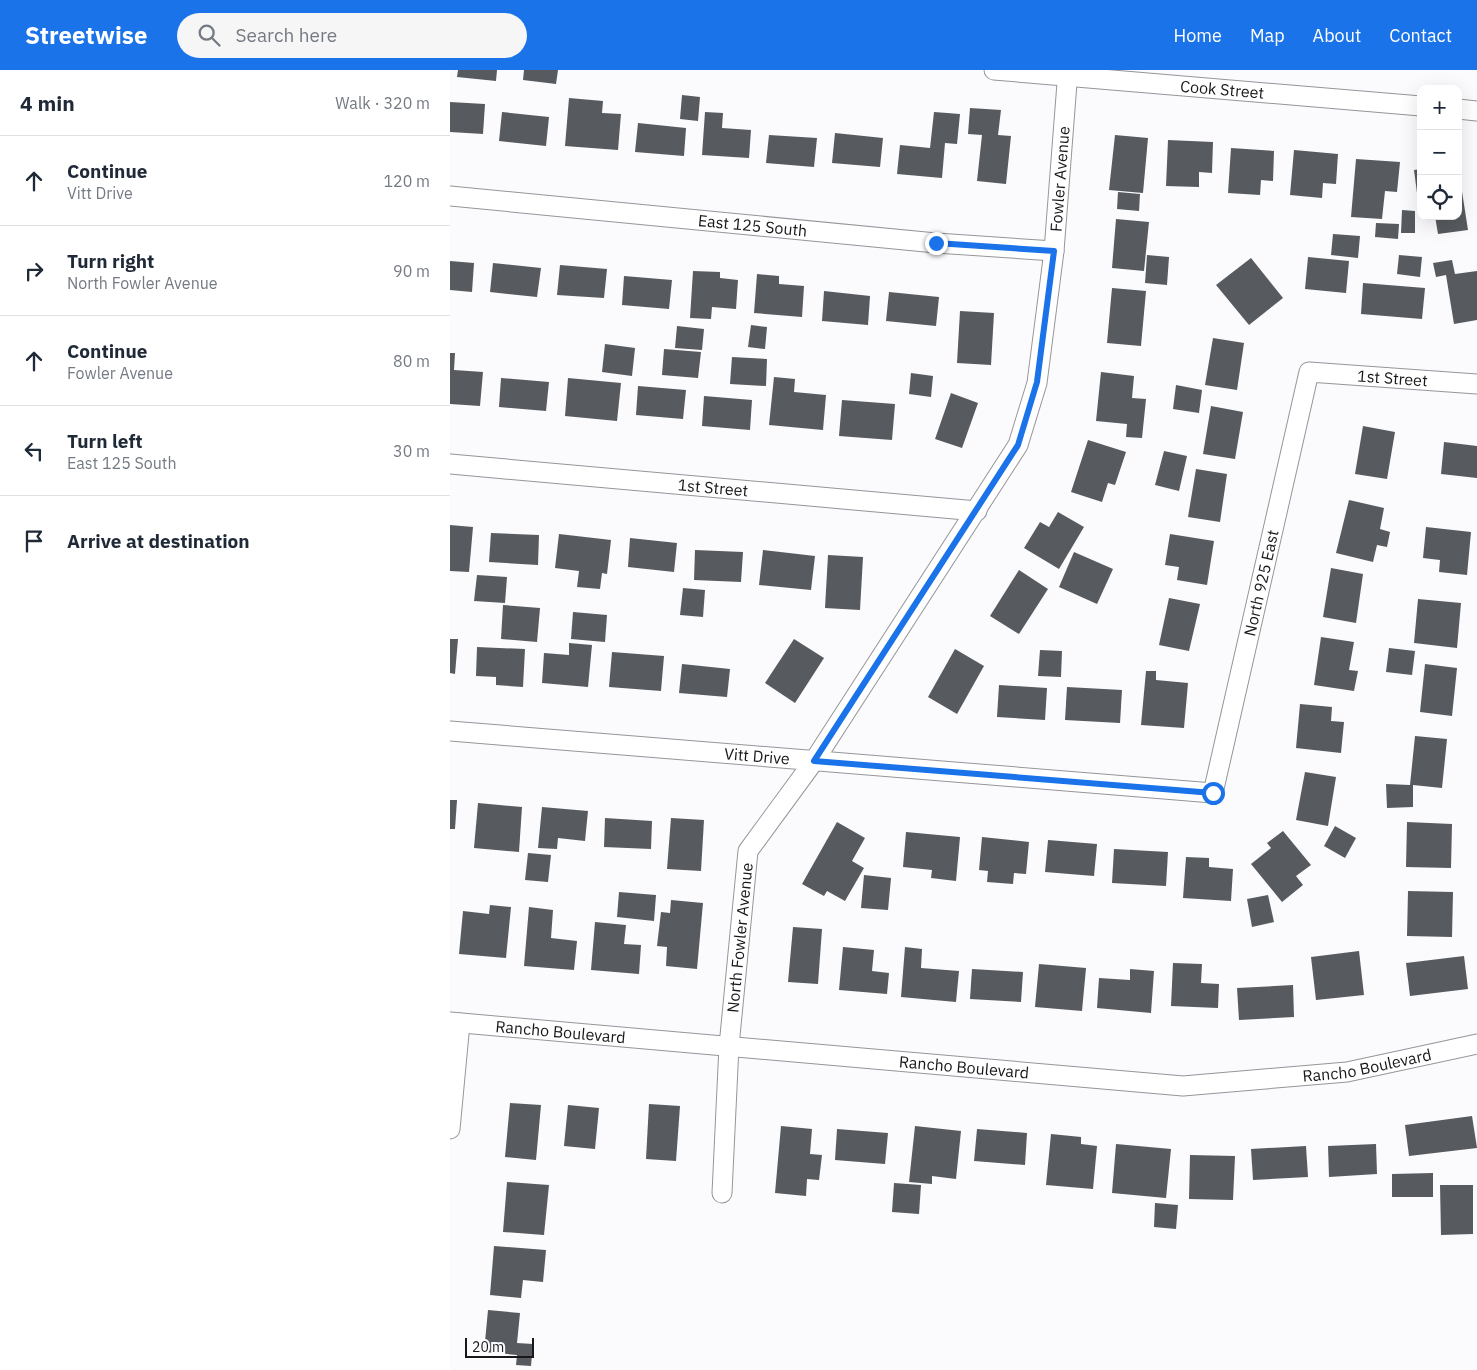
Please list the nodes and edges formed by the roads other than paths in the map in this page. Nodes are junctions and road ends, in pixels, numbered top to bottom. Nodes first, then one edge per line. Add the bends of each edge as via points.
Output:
1 (994, 70) edge
2 (1068, 73) edge
3 (1417, 106) edge
4 (1462, 110) edge
5 (1477, 111) edge
6 (450, 196) edge
7 (1054, 251) junction
8 (1309, 372) joint
9 (1477, 384) edge
10 (450, 464) edge
11 (977, 511) junction
12 (450, 731) edge
13 (814, 761) junction
14 (1213, 793) joint
15 (455, 1022) edge
16 (1477, 1044) edge
17 (730, 1046) junction
18 (450, 1129) edge
19 (722, 1193) dead end

1 - 2 street, Cook Street
2 - 3 street, Cook Street
2 - 7 street, Fowler Avenue
4 - 5 street
6 - 7 street, East 125 South via 936,243
7 - 11 street, Fowler Avenue via 1037,382 1018,445
8 - 9 street, 1st Street
8 - 14 street, North 925 East
10 - 11 street, 1st Street
11 - 13 street, North Fowler Avenue
12 - 13 street, Vitt Drive
13 - 14 street, Vitt Drive
13 - 17 street, North Fowler Avenue via 748,851
15 - 17 street, Rancho Boulevard
15 - 18 street
16 - 17 street, Rancho Boulevard via 1347,1072 1183,1086
17 - 19 street, North Fowler Avenue

